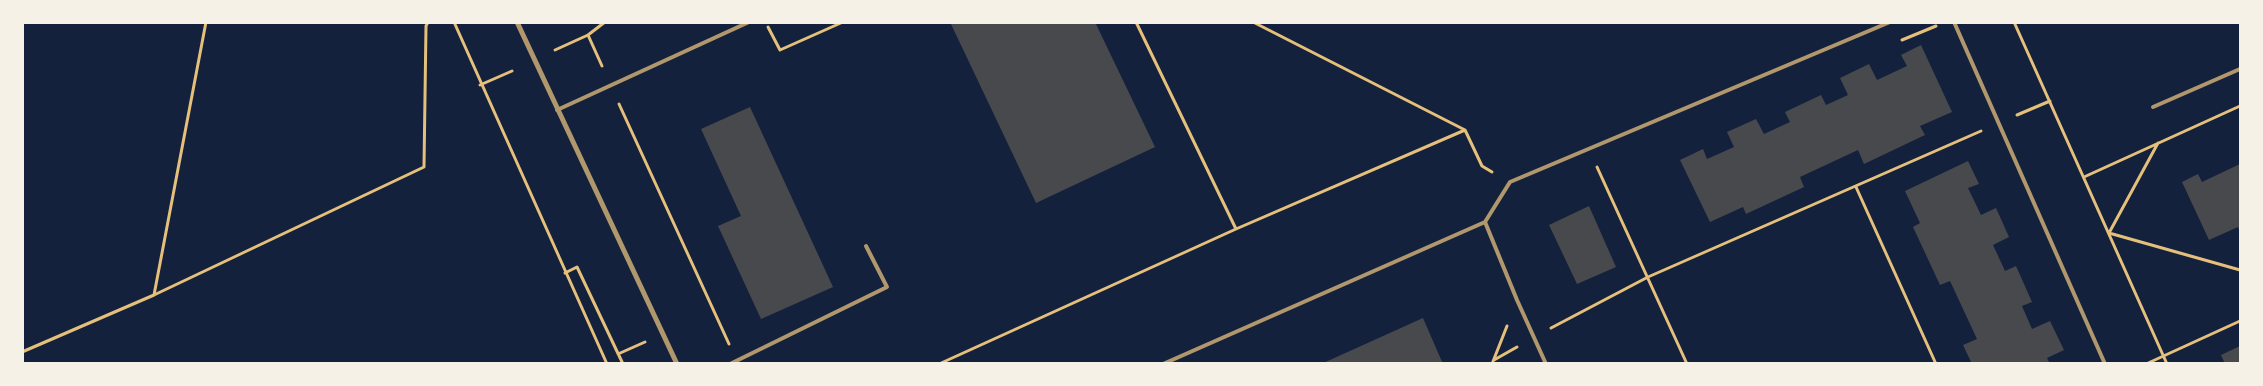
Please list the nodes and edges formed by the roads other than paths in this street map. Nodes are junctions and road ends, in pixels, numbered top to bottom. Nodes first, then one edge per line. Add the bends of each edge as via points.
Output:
1 (517, 22) edge
2 (749, 22) edge
3 (1890, 22) edge
4 (1954, 22) edge
5 (2240, 69) edge
6 (2153, 107) dead end
7 (557, 110) junction
8 (1485, 222) junction
9 (866, 246) dead end
10 (676, 364) edge
11 (730, 364) edge
12 (1163, 364) edge
13 (1546, 364) edge
14 (2105, 364) edge

1 - 7 street
2 - 7 lane
3 - 8 lane via 1510,182
4 - 14 lane
5 - 6 lane
7 - 10 street
8 - 12 lane
8 - 13 lane
9 - 11 lane via 887,287

